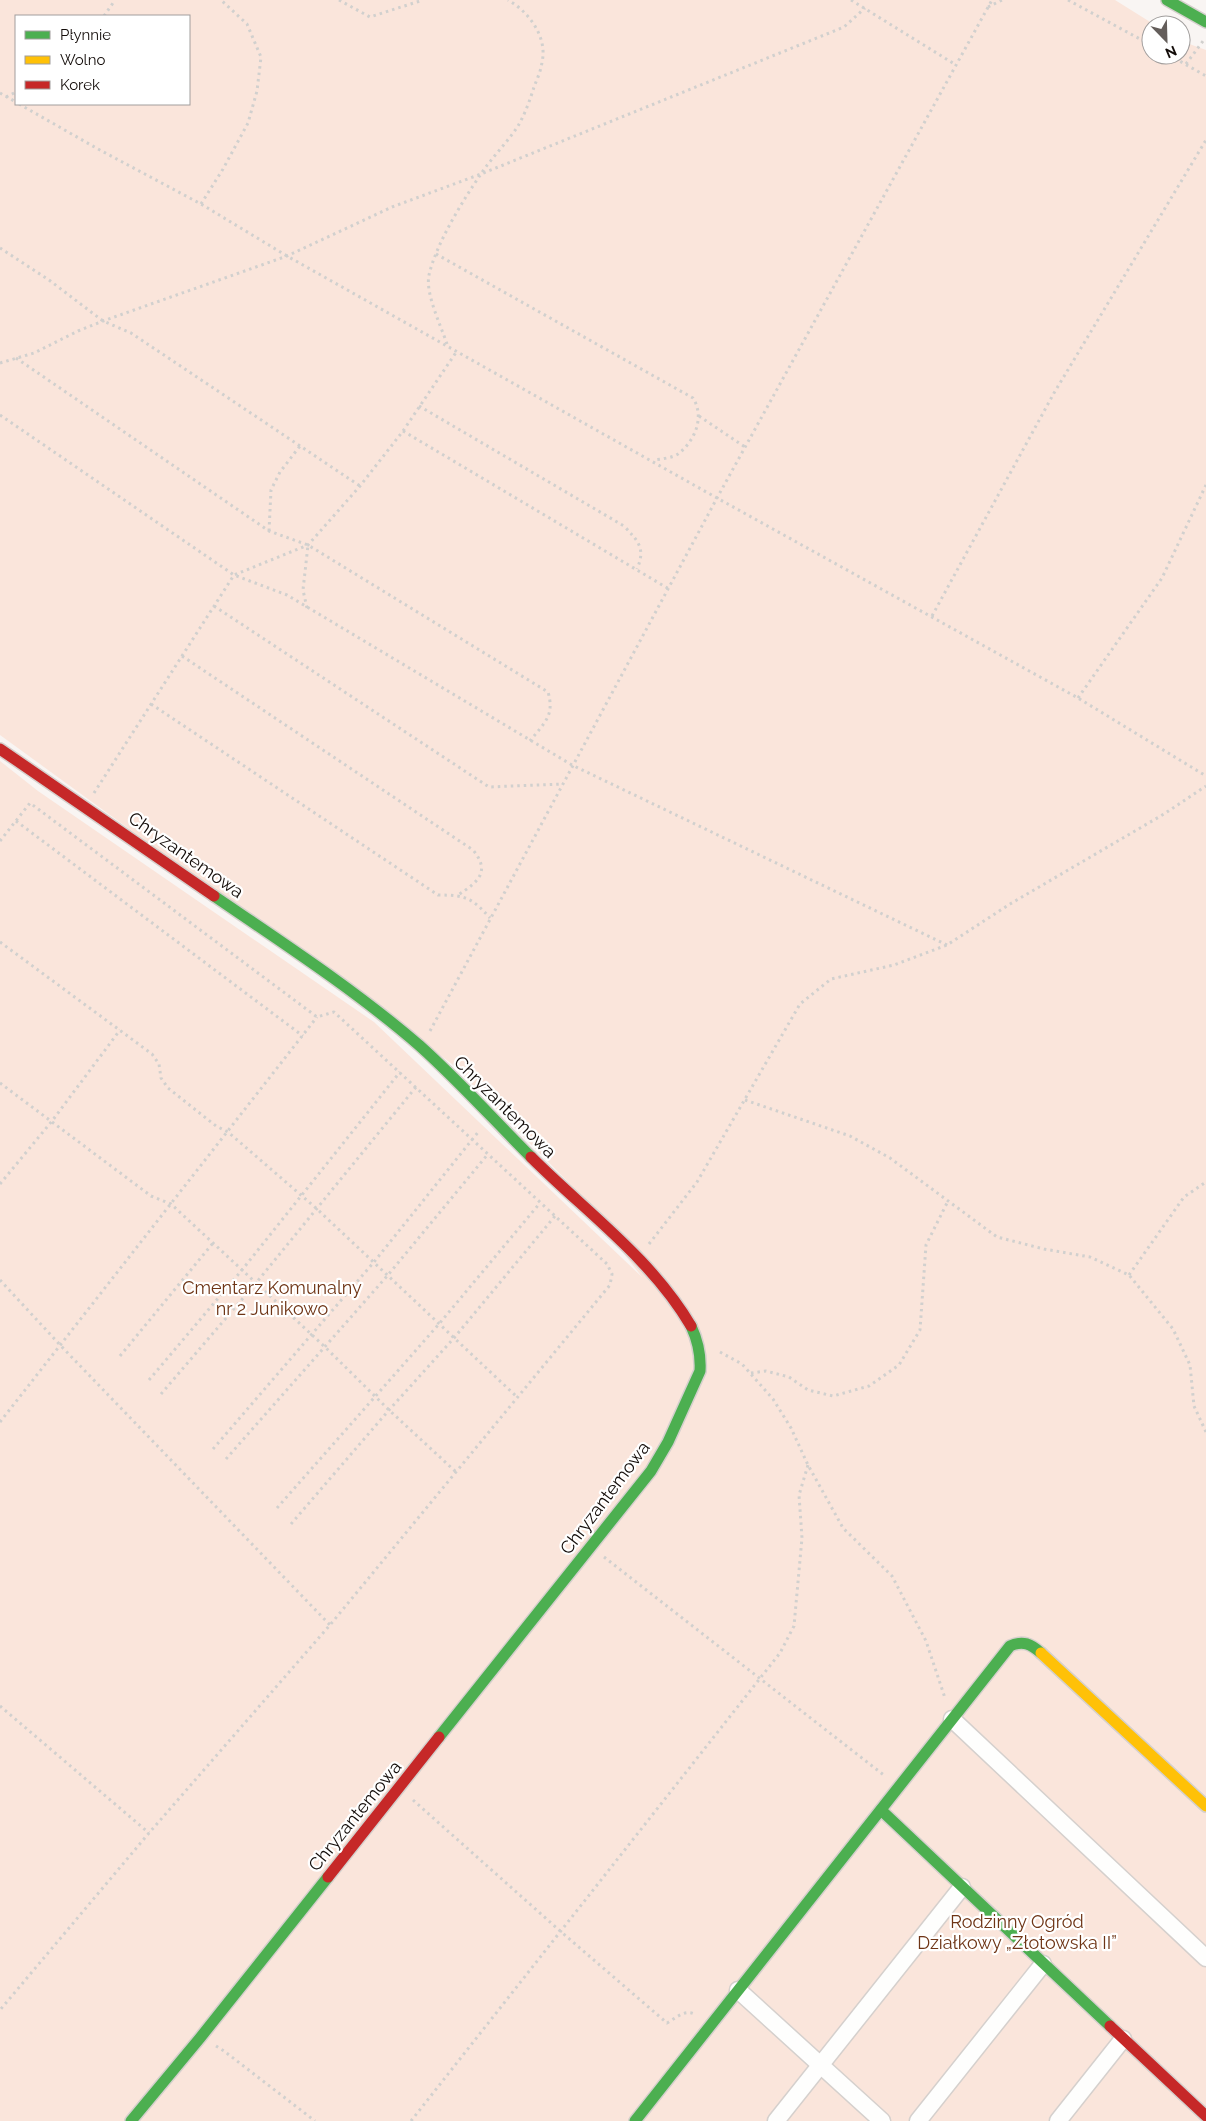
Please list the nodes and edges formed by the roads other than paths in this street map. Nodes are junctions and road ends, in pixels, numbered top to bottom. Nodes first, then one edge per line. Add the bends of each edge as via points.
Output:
1 (1168, 0) edge
2 (1206, 22) edge
3 (0, 749) edge
4 (952, 1719) junction
5 (1206, 1806) edge
6 (881, 1810) junction
7 (962, 1887) junction
8 (1206, 1958) edge
9 (1043, 1964) junction
10 (738, 1990) junction
11 (1123, 2039) junction
12 (821, 2064) junction
13 (1204, 2115) edge
14 (131, 2121) edge
15 (635, 2121) edge
16 (776, 2121) edge
17 (882, 2121) edge
18 (918, 2121) edge
19 (1058, 2121) edge

1 - 2 street
3 - 14 street, Chryzantemowa via 287,946 421,1047 563,1189 654,1274 680,1307 698,1342 701,1358 700,1371 668,1442 650,1471
4 - 5 street via 1010,1646 1019,1642 1033,1644
4 - 6 street
4 - 8 street
6 - 7 street
6 - 10 street
7 - 9 street
7 - 12 street
9 - 11 street
9 - 18 street
10 - 12 street
10 - 15 street
11 - 13 street
11 - 19 street
12 - 16 street
12 - 17 street

